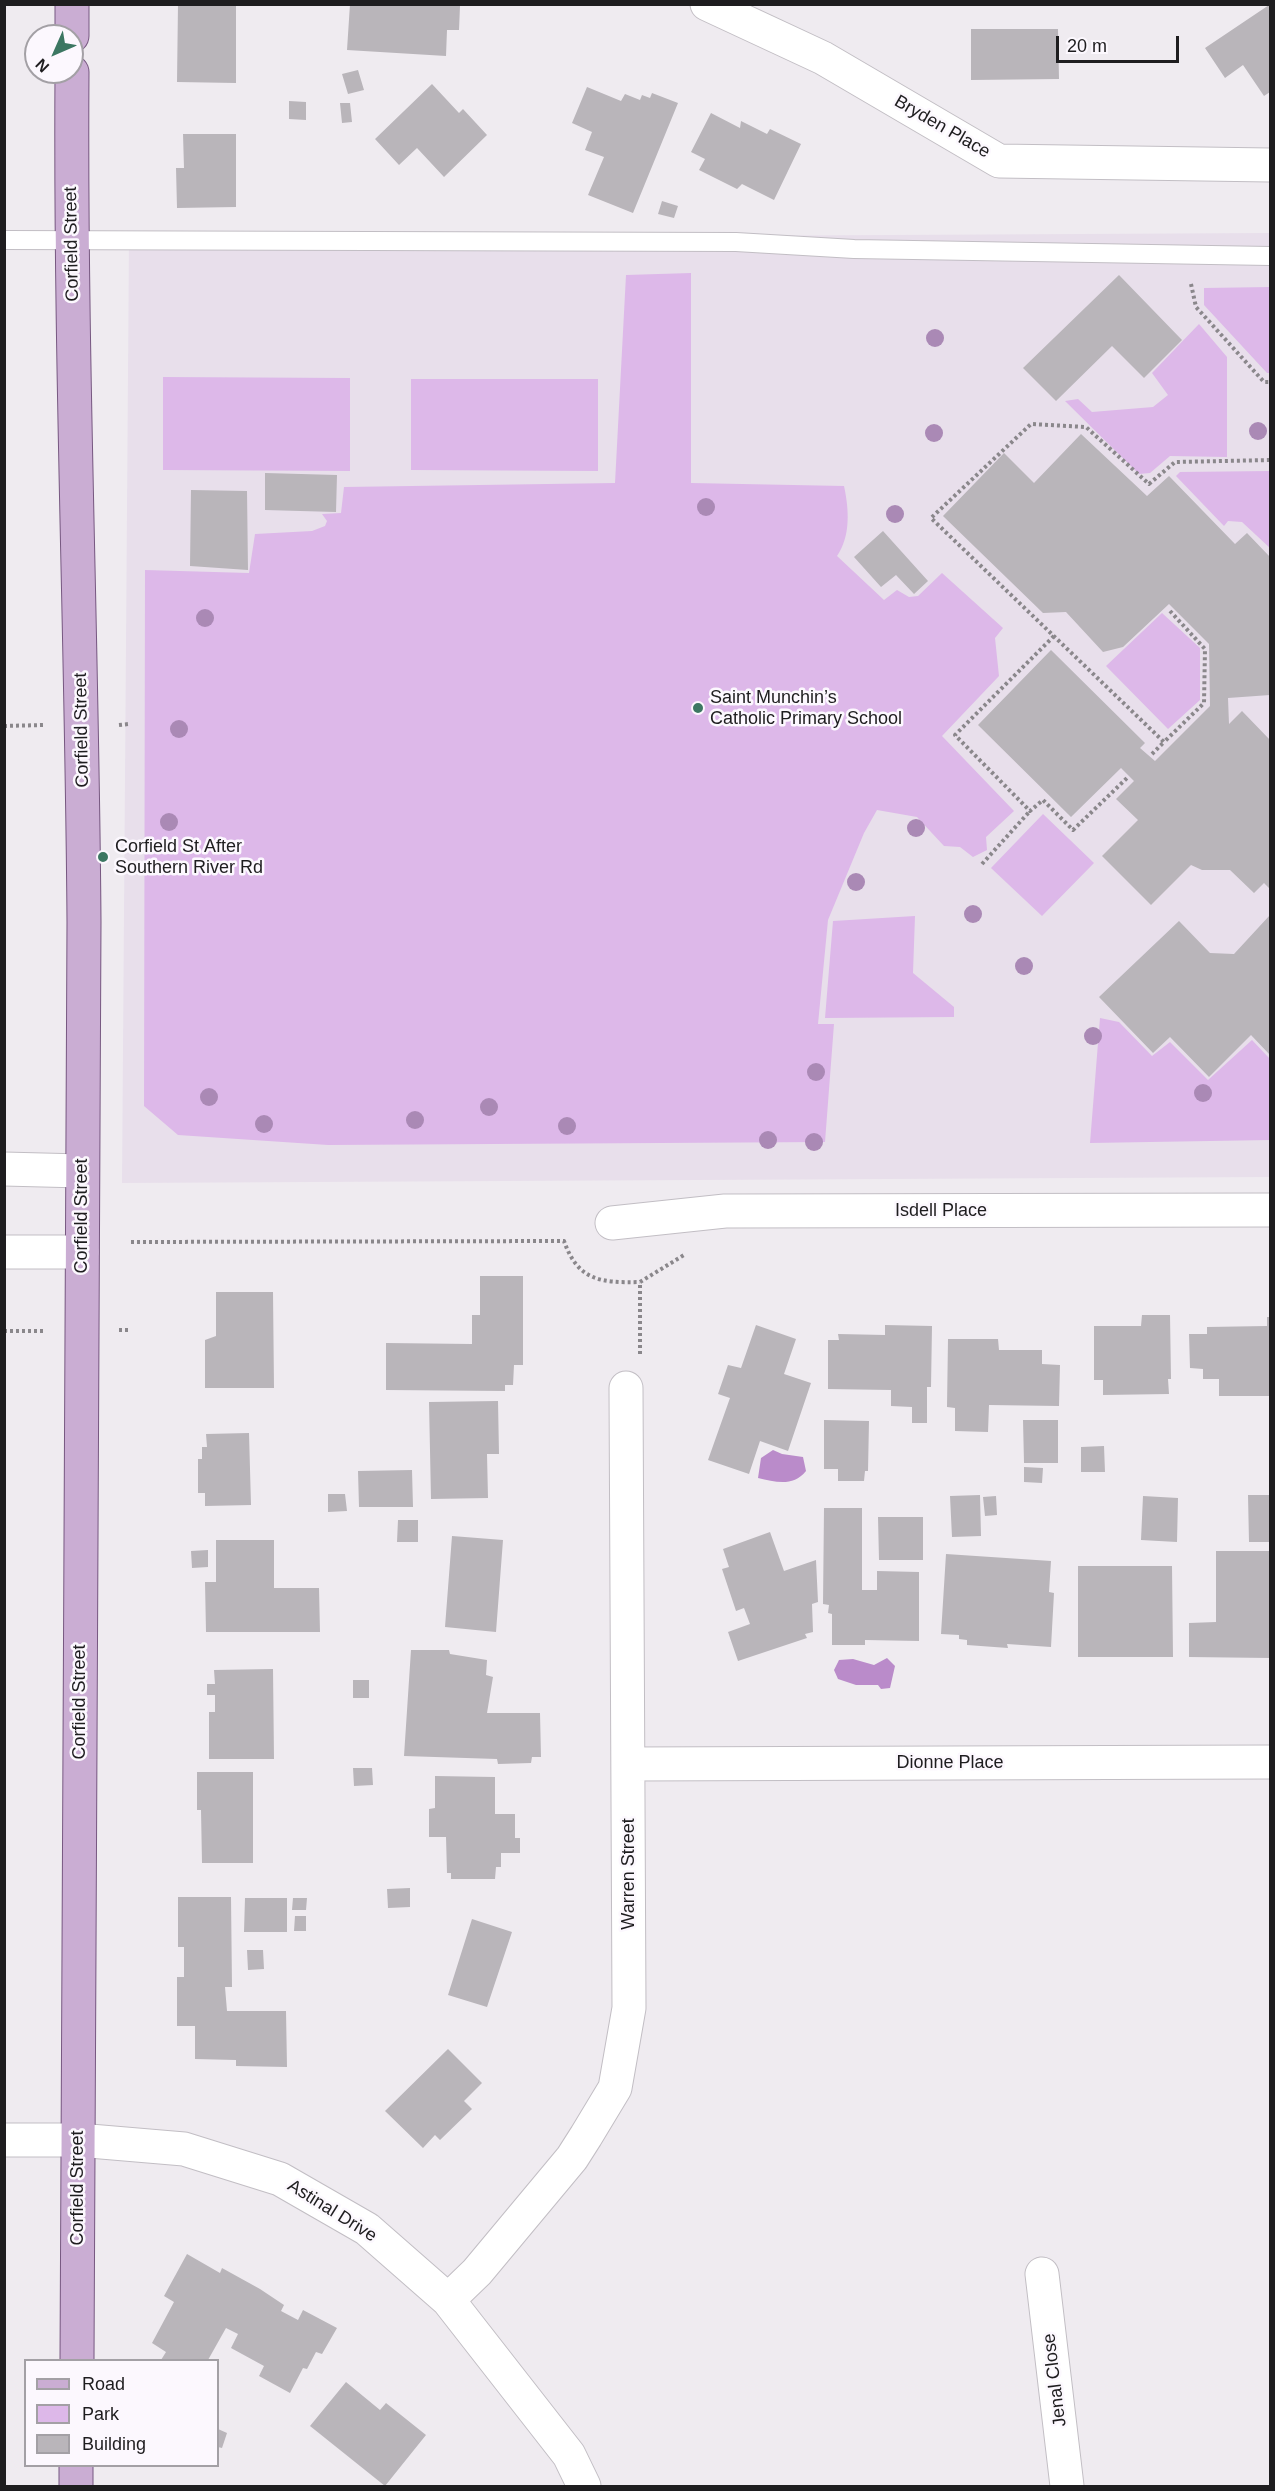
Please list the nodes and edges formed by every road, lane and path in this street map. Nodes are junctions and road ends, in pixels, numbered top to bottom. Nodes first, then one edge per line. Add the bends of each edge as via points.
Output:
1 (72, 4) edge
2 (707, 4) edge
3 (72, 24) edge
4 (72, 84) edge
5 (1270, 165) edge
6 (4, 240) edge
7 (71, 240) junction
8 (1184, 255) junction
9 (1270, 256) edge
10 (1270, 382) edge
11 (1270, 460) edge
12 (1170, 611) dead end
13 (1054, 636) junction
14 (1164, 742) junction
15 (1152, 754) dead end
16 (1127, 778) dead end
17 (1030, 811) junction
18 (982, 864) dead end
19 (4, 1169) edge
20 (82, 1171) junction
21 (1270, 1210) edge
22 (612, 1223) dead end
23 (131, 1242) dead end
24 (4, 1252) edge
25 (82, 1252) junction
26 (685, 1254) dead end
27 (640, 1282) junction
28 (4, 1331) edge
29 (46, 1331) dead end
30 (626, 1388) joint
31 (1270, 1762) edge
32 (629, 1764) junction
33 (4, 2140) edge
34 (78, 2140) junction
35 (1042, 2274) dead end
36 (448, 2300) junction
37 (77, 2359) edge
38 (76, 2467) edge
39 (76, 2487) edge
40 (584, 2487) edge
41 (1067, 2487) edge

1 - 3 main road
2 - 5 street, Bryden Place via 823,58 999,161
4 - 7 main road, Corfield Street
6 - 7 lane
7 - 8 lane via 736,242 854,249
7 - 20 main road, Corfield Street via 83,743
8 - 9 lane
8 - 10 path via 1196,307 1264,382
11 - 13 path via 1174,462 1149,484 1086,426 1031,424 931,518
12 - 14 path via 1205,649 1204,703
13 - 14 path
13 - 17 path via 955,735
14 - 15 path
16 - 17 path via 1073,830 1043,800
17 - 18 path
19 - 20 street
20 - 25 main road, Corfield Street
21 - 22 street, Isdell Place via 725,1211
23 - 27 path via 564,1241 571,1261 586,1274 613,1282
24 - 25 street
25 - 34 main road, Corfield Street
26 - 27 path
27 - 30 path via 640,1358
28 - 29 path
30 - 32 street, Warren Street
31 - 32 street, Dionne Place
32 - 36 street, Warren Street via 629,2008 615,2088 572,2158 477,2272
33 - 34 street, Astinal Drive
34 - 36 street, Astinal Drive via 184,2149 280,2178 367,2229
34 - 37 main road, Corfield Street
35 - 41 street, Jenal Close
36 - 40 street, Astinal Drive via 568,2455
38 - 39 main road

